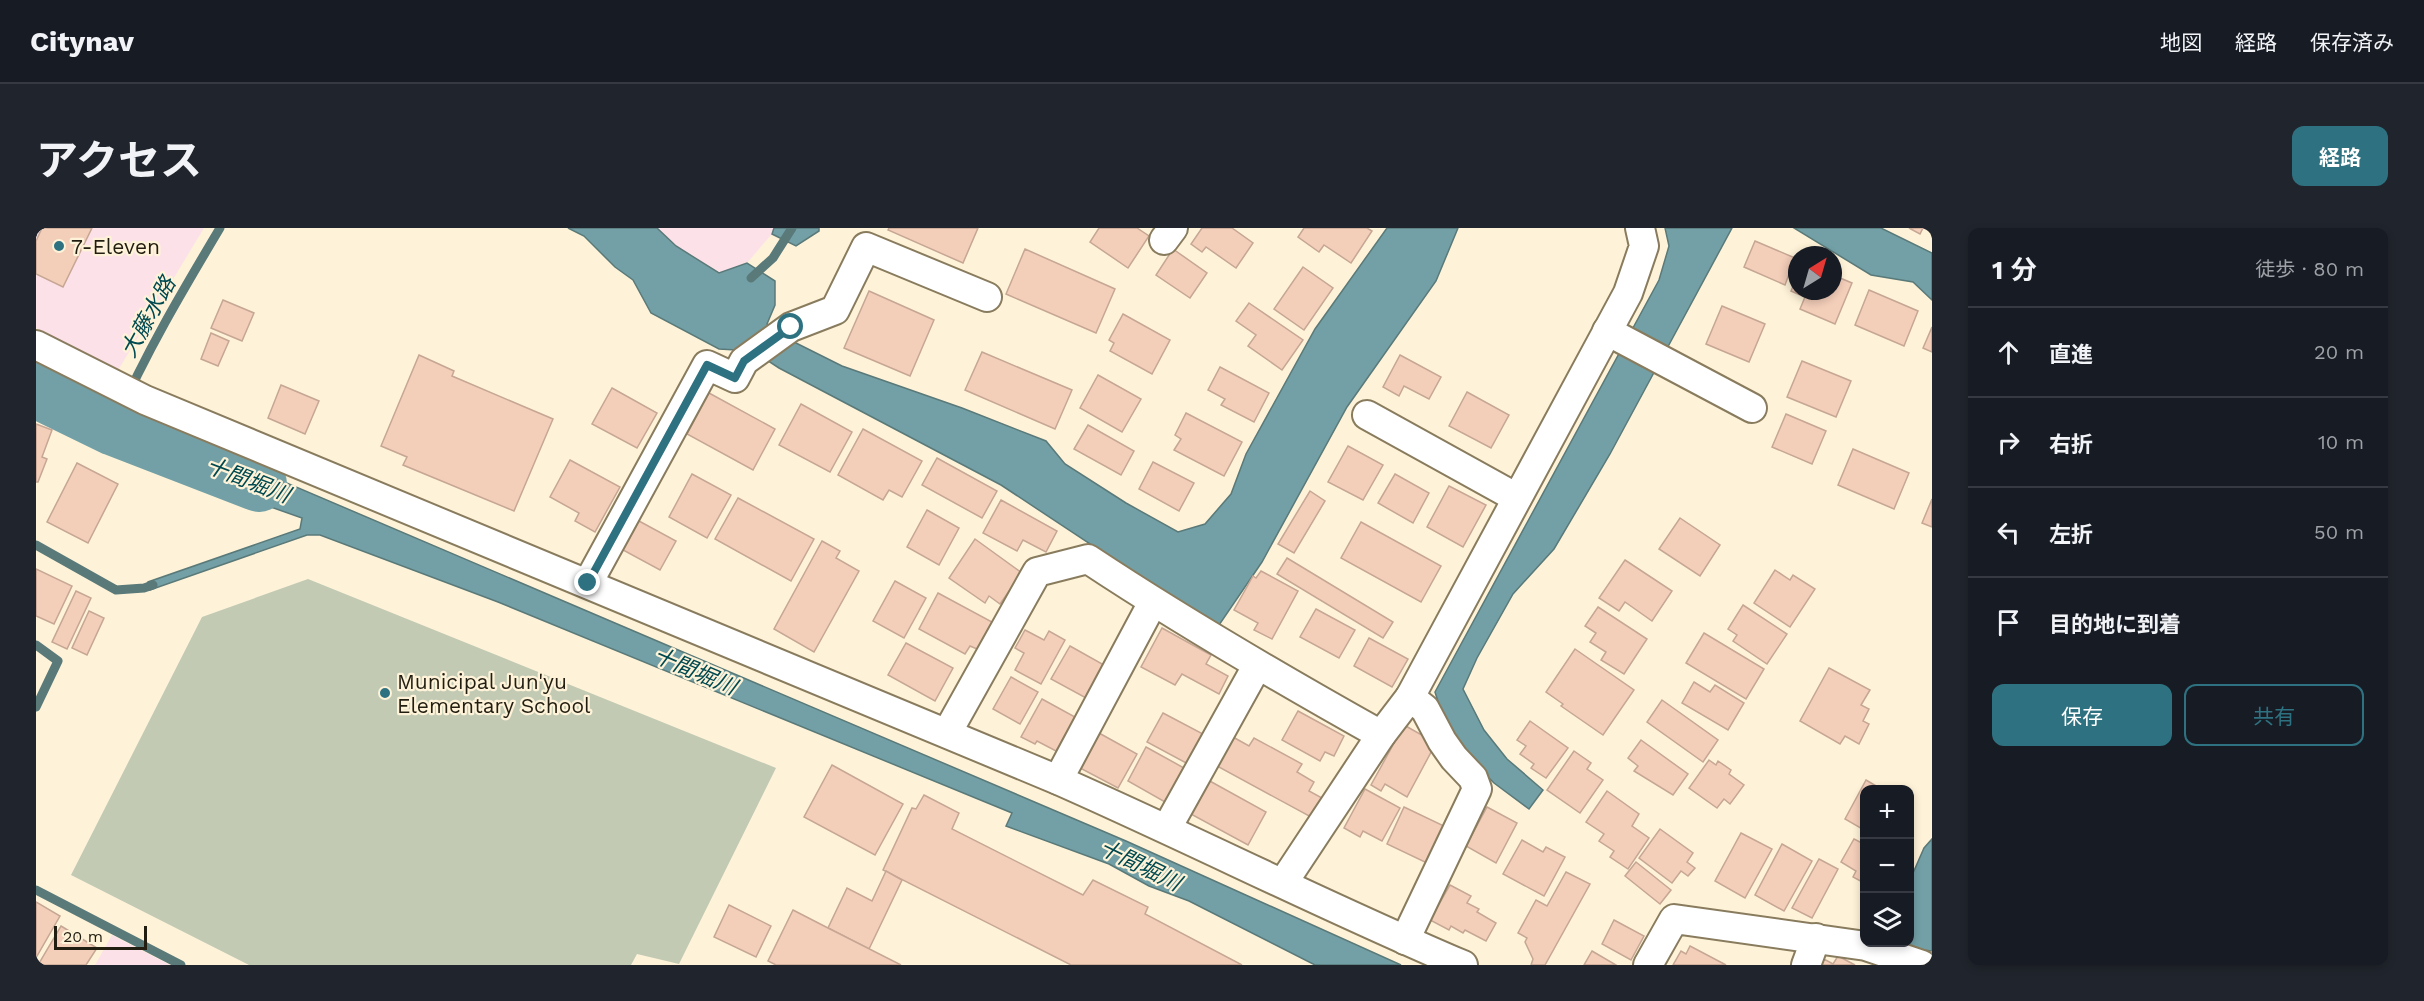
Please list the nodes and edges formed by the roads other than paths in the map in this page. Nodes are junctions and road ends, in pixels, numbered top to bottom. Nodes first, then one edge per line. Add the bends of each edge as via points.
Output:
1 (1640, 228) edge
2 (987, 297) dead end
3 (1613, 335) junction
4 (36, 345) edge
5 (1752, 408) dead end
6 (1367, 415) dead end
7 (1517, 498) junction
8 (588, 583) junction
9 (1153, 602) junction
10 (1257, 666) junction
11 (1410, 697) junction
12 (947, 733) junction
13 (1381, 735) junction
14 (1059, 780) junction
15 (1167, 828) junction
16 (1283, 883) junction
17 (1816, 938) junction
18 (1405, 940) junction
19 (1463, 965) edge
20 (1648, 965) edge
21 (1806, 965) edge
22 (1922, 965) edge

1 - 3 street via 1644,246
2 - 8 street via 866,247 835,310 791,327 744,361 735,378 707,365
3 - 5 street
3 - 7 street
4 - 8 street via 145,400
6 - 7 street
7 - 11 street
8 - 12 street
9 - 10 street
9 - 12 street via 1088,559 1037,572
9 - 14 street
10 - 13 street
10 - 15 street
11 - 13 street
11 - 18 street via 1425,709 1442,741 1473,778 1477,789
12 - 14 street
13 - 16 street
14 - 15 street
15 - 16 street
16 - 18 street
17 - 20 street via 1674,919
17 - 21 street
17 - 22 street via 1866,946
18 - 19 street

